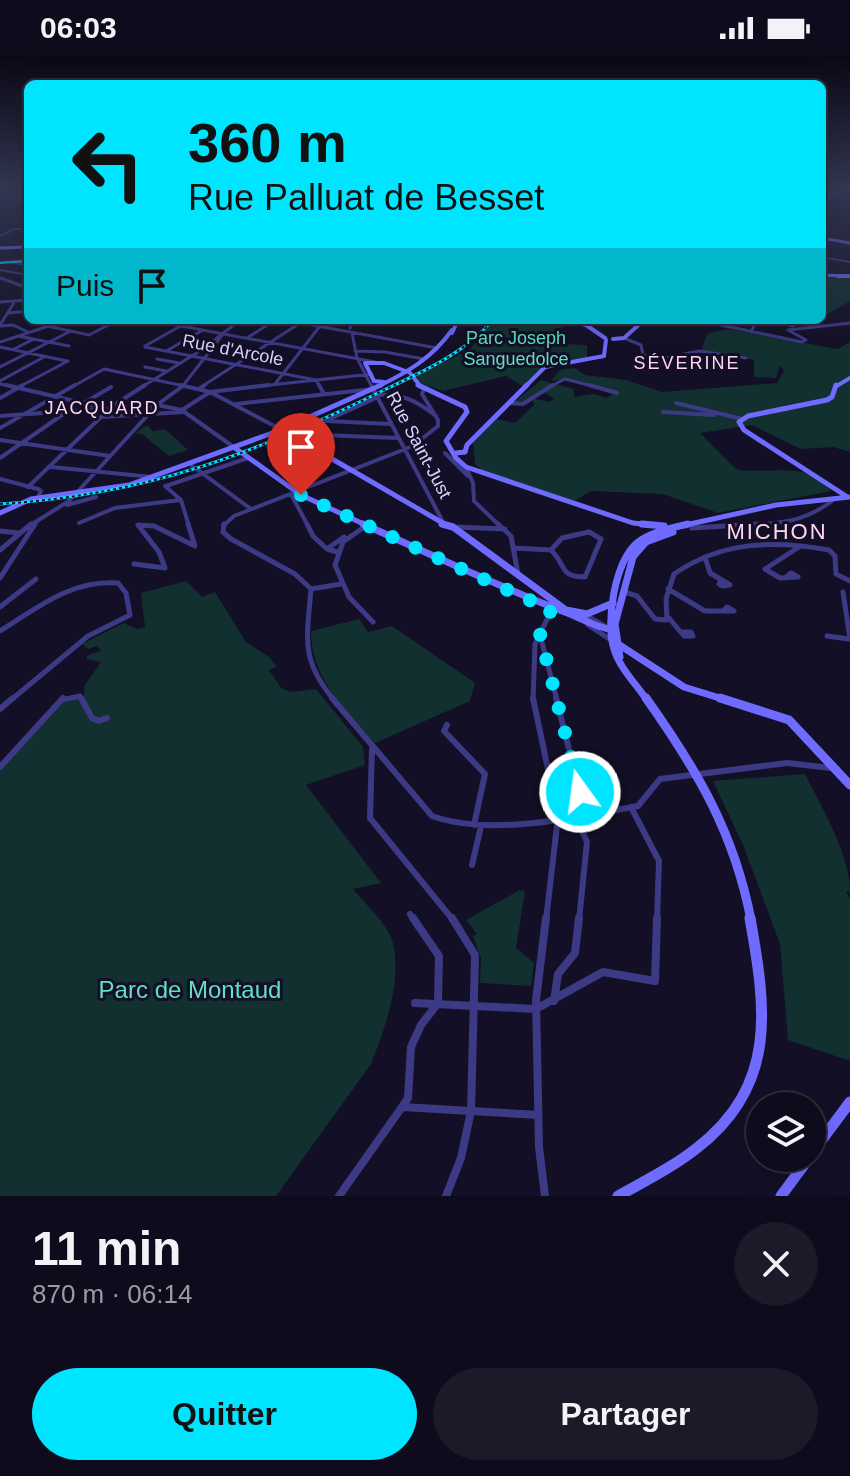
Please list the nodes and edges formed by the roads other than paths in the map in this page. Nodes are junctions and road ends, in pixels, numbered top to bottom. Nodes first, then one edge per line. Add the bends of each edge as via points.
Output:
1 (24, 247) edge
2 (0, 248) edge
3 (826, 258) edge
4 (0, 262) edge
5 (24, 262) edge
6 (850, 262) edge
7 (0, 270) edge
8 (24, 274) edge
9 (826, 275) edge
10 (850, 276) edge
11 (1, 279) edge
12 (24, 287) edge
13 (24, 300) edge
14 (15, 301) junction
15 (0, 302) edge
16 (24, 311) edge
17 (8, 313) junction
18 (850, 323) edge
19 (54, 324) edge
20 (110, 324) edge
21 (184, 324) edge
22 (235, 324) edge
23 (269, 324) edge
24 (300, 324) edge
25 (308, 324) edge
26 (352, 324) edge
27 (456, 324) edge
28 (582, 324) edge
29 (640, 324) edge
30 (715, 324) edge
31 (755, 324) edge
32 (785, 324) edge
33 (0, 326) edge
34 (47, 326) junction
35 (181, 326) junction
36 (320, 326) junction
37 (724, 326) joint
38 (350, 328) junction
39 (799, 328) junction
40 (203, 330) junction
41 (343, 330) junction
42 (71, 331) junction
43 (29, 332) junction
44 (354, 333) junction
45 (750, 333) junction
46 (223, 334) junction
47 (17, 336) junction
48 (247, 338) junction
49 (624, 338) junction
50 (34, 339) junction
51 (608, 339) junction
52 (0, 342) edge
53 (50, 342) junction
54 (271, 342) junction
55 (69, 346) dead end
56 (303, 348) junction
57 (438, 348) junction
58 (12, 350) junction
59 (167, 351) junction
60 (355, 351) junction
61 (27, 353) junction
62 (192, 355) junction
63 (45, 357) junction
64 (205, 358) junction
65 (357, 358) junction
66 (746, 358) dead end
67 (157, 359) dead end
68 (426, 359) junction
69 (370, 363) junction
70 (180, 364) junction
71 (236, 365) junction
72 (0, 367) edge
73 (145, 367) dead end
74 (167, 371) junction
75 (412, 372) junction
76 (283, 374) junction
77 (850, 378) edge
78 (155, 380) junction
79 (316, 380) junction
80 (372, 381) junction
81 (0, 382) edge
82 (274, 385) junction
83 (184, 386) junction
84 (111, 387) dead end
85 (421, 387) junction
86 (18, 388) junction
87 (199, 389) junction
88 (210, 392) junction
89 (617, 393) dead end
90 (324, 394) junction
91 (378, 396) junction
92 (55, 397) junction
93 (0, 398) edge
94 (83, 403) junction
95 (509, 403) junction
96 (687, 403) dead end
97 (235, 404) junction
98 (157, 405) junction
99 (108, 409) junction
100 (183, 411) junction
101 (67, 412) junction
102 (663, 412) dead end
103 (24, 414) junction
104 (150, 414) junction
105 (0, 416) edge
106 (436, 416) junction
107 (728, 416) junction
108 (742, 419) junction
109 (325, 421) junction
110 (391, 424) junction
111 (0, 428) edge
112 (282, 430) junction
113 (294, 435) junction
114 (399, 438) junction
115 (0, 440) edge
116 (24, 444) junction
117 (235, 448) junction
118 (67, 450) junction
119 (406, 450) junction
120 (445, 453) dead end
121 (461, 453) junction
122 (111, 456) junction
123 (0, 458) edge
124 (248, 458) junction
125 (191, 465) junction
126 (49, 466) junction
127 (469, 470) junction
128 (97, 471) junction
129 (352, 471) junction
130 (204, 475) junction
131 (153, 477) junction
132 (0, 479) edge
133 (28, 487) junction
134 (294, 493) junction
135 (39, 495) junction
136 (74, 495) junction
137 (54, 496) junction
138 (96, 497) dead end
139 (308, 498) junction
140 (845, 499) edge
141 (181, 500) junction
142 (239, 500) junction
143 (298, 502) junction
144 (251, 509) junction
145 (767, 509) junction
146 (0, 512) edge
147 (439, 514) junction
148 (45, 516) junction
149 (234, 516) junction
150 (36, 521) junction
151 (79, 523) dead end
152 (633, 523) junction
153 (366, 524) junction
154 (444, 525) junction
155 (679, 526) junction
156 (712, 526) junction
157 (505, 529) junction
158 (456, 530) junction
159 (0, 531) edge
160 (20, 533) junction
161 (648, 534) junction
162 (665, 534) junction
163 (799, 546) junction
164 (513, 548) junction
165 (327, 549) junction
166 (0, 550) edge
167 (551, 550) junction
168 (337, 552) junction
169 (705, 557) junction
170 (14, 558) junction
171 (134, 564) dead end
172 (0, 572) edge
173 (518, 574) junction
174 (786, 577) dead end
175 (0, 578) edge
176 (36, 579) dead end
177 (721, 581) dead end
178 (850, 581) edge
179 (342, 583) junction
180 (311, 589) junction
181 (668, 589) junction
182 (623, 592) junction
183 (843, 592) dead end
184 (547, 595) junction
185 (613, 603) junction
186 (0, 607) edge
187 (551, 610) junction
188 (563, 610) junction
189 (723, 611) dead end
190 (583, 614) junction
191 (669, 618) junction
192 (548, 621) junction
193 (373, 622) dead end
194 (588, 625) junction
195 (613, 630) junction
196 (0, 631) edge
197 (683, 632) dead end
198 (540, 634) junction
199 (827, 636) dead end
200 (849, 639) edge
201 (615, 643) junction
202 (633, 653) junction
203 (620, 659) junction
204 (0, 709) edge
205 (107, 718) dead end
206 (447, 725) dead end
207 (373, 748) junction
208 (385, 762) junction
209 (370, 766) junction
210 (0, 767) edge
211 (832, 768) junction
212 (698, 773) junction
213 (850, 785) edge
214 (631, 807) junction
215 (571, 815) junction
216 (558, 817) junction
217 (478, 826) junction
218 (582, 831) dead end
219 (472, 865) dead end
220 (410, 914) dead end
221 (554, 1001) junction
222 (415, 1003) dead end
223 (438, 1003) junction
224 (474, 1006) junction
225 (536, 1009) junction
226 (850, 1102) edge
227 (402, 1107) junction
228 (471, 1111) junction
229 (538, 1115) junction
230 (826, 1134) edge
231 (798, 1172) edge
232 (339, 1196) edge
233 (446, 1196) edge
234 (545, 1196) edge
235 (618, 1196) edge
236 (781, 1196) edge

1 - 2 main road
3 - 6 street
4 - 5 street
7 - 8 street
9 - 10 main road
11 - 12 street
13 - 14 street
14 - 15 street
14 - 17 street
16 - 17 street
17 - 33 street
18 - 39 street
19 - 34 street
20 - 42 street via 89,335
21 - 35 street
22 - 46 street
23 - 48 street
24 - 54 street
25 - 36 street
26 - 38 street
27 - 57 main road
28 - 51 main road
29 - 49 main road
30 - 37 street
31 - 45 street
32 - 39 street
33 - 43 street
34 - 42 street
34 - 43 street
35 - 40 street
35 - 59 street, Rue d'Arcole via 145,347
36 - 41 street
36 - 56 street
37 - 45 street
38 - 41 street
38 - 44 street
39 - 45 street via 787,332 806,340 802,342
40 - 46 street
40 - 59 street
41 - 44 street
42 - 53 street
43 - 47 street
44 - 57 street
44 - 60 street, Rue Saint-Just
46 - 48 street
46 - 62 street
46 - 64 street
47 - 50 street
47 - 52 street
48 - 54 street
49 - 51 main road
49 - 66 street via 641,345 643,355 652,359 695,351
50 - 53 street
50 - 58 street
51 - 95 main road via 604,356 545,367
52 - 58 street
53 - 55 street
53 - 61 street
54 - 56 street
54 - 71 street
56 - 65 street
56 - 76 street
57 - 68 main road
58 - 61 street
59 - 62 street, Rue d'Arcole
60 - 65 street, Rue Saint-Just
60 - 68 street
61 - 63 street
61 - 72 street
62 - 64 street, Rue d'Arcole
62 - 70 street
63 - 81 street
63 - 86 street via 68,361
64 - 71 street, Rue d'Arcole
64 - 83 street
65 - 69 street
65 - 69 street
65 - 80 street, Rue Saint-Just
67 - 70 street
68 - 75 main road via 427,365
68 - 80 main road
68 - 80 main road via 384,382
69 - 75 main road
69 - 80 main road
70 - 74 street
71 - 76 street, Rue d'Arcole
71 - 87 street
73 - 74 street
74 - 78 street
75 - 85 main road
76 - 79 street, Rue d'Arcole
76 - 82 street
77 - 108 main road via 836,385 827,400
78 - 83 street
78 - 92 street via 104,369
78 - 99 street
79 - 80 street
79 - 82 street
79 - 90 street
80 - 90 street
80 - 91 street, Rue Saint-Just
80 - 112 main road
81 - 86 street
82 - 88 street
83 - 87 street
83 - 98 street
84 - 94 street
85 - 106 street
85 - 121 main road via 459,402 467,412 446,445
86 - 92 street
86 - 93 street
87 - 88 street
88 - 97 street
88 - 100 street
89 - 95 street via 565,379 523,404
90 - 97 street
91 - 106 street via 397,393
91 - 109 street
91 - 110 street, Rue Saint-Just
92 - 94 street
92 - 103 street
94 - 99 street
95 - 121 main road
96 - 107 street via 678,403
97 - 112 street
98 - 99 street
98 - 100 street
98 - 104 street
99 - 101 street
100 - 104 street
100 - 117 street
101 - 103 street
101 - 116 street
102 - 107 street
103 - 105 street
103 - 111 street
104 - 118 street via 101,417
104 - 122 street
106 - 119 street via 435,430
107 - 108 street
108 - 140 main road via 744,430
109 - 110 street
109 - 113 street
110 - 114 street, Rue Saint-Just
112 - 113 main road
112 - 117 main road
113 - 114 street
113 - 129 main road
114 - 119 street, Rue Saint-Just
115 - 116 street
116 - 118 street
116 - 123 street
117 - 124 main road
117 - 125 main road
118 - 122 street
118 - 126 street
119 - 129 street
119 - 147 street, Rue Saint-Just
120 - 127 street
121 - 127 main road
121 - 127 main road
122 - 128 street
124 - 130 street
124 - 134 main road
125 - 130 street
125 - 131 main road
126 - 128 street
126 - 133 street
127 - 152 main road
127 - 157 street via 474,501
128 - 131 street
128 - 136 street
129 - 134 street
129 - 154 main road
130 - 141 street via 165,486
130 - 142 street
131 - 136 main road
132 - 133 street
133 - 135 street via 41,491
134 - 139 main road
134 - 143 street
134 - 144 street
135 - 137 main road
135 - 146 main road
136 - 137 main road
136 - 148 street
137 - 146 main road
138 - 148 street
139 - 143 street
139 - 153 main road
140 - 145 main road
140 - 145 main road
140 - 145 main road via 810,497
140 - 156 street via 789,522
141 - 151 street via 92,514
141 - 171 street via 195,546 154,526 138,525 165,568
142 - 144 street
142 - 149 street via 243,508
143 - 165 street via 307,530
144 - 149 street
145 - 155 main road
145 - 156 main road
147 - 154 street, Rue Saint-Just
147 - 158 street, Rue Saint-Just
148 - 150 street
149 - 180 street via 222,528 229,538 295,574
150 - 160 street
150 - 170 street
152 - 155 main road
152 - 161 main road
153 - 165 street
153 - 168 street
153 - 187 main road
154 - 158 main road
155 - 161 main road
156 - 162 main road
157 - 158 street
157 - 164 street
158 - 173 main road
159 - 160 street
160 - 166 street
161 - 162 main road
161 - 185 main road via 628,553
162 - 182 main road via 638,550
163 - 169 street via 756,542
163 - 174 street via 765,569
163 - 178 street via 832,552 836,574
164 - 167 street
164 - 173 street
165 - 168 street
167 - 167 street via 565,573 581,579 601,539 589,532 562,538
168 - 179 street via 335,565
169 - 177 street via 710,573
169 - 181 street via 674,574
170 - 172 street
170 - 175 street
173 - 184 main road
176 - 186 street
179 - 180 street
179 - 193 street
180 - 207 street via 306,647 314,673
181 - 189 street via 705,611
181 - 191 street
182 - 191 street via 637,596 655,619
182 - 195 main road
183 - 200 street
184 - 187 street
184 - 188 main road
185 - 190 main road
185 - 195 main road
187 - 188 main road
187 - 192 street
188 - 190 main road
188 - 192 street
188 - 194 main road
190 - 195 street
191 - 197 street
192 - 198 street
194 - 195 main road
194 - 201 street
195 - 201 main road
196 - 204 street via 97,581 121,585 129,604 130,615 88,636
198 - 215 street via 580,792
198 - 216 street via 532,694
199 - 200 street
201 - 202 main road
201 - 203 main road
202 - 203 main road
202 - 211 main road via 684,687 789,720
203 - 212 main road
205 - 210 street via 92,718 80,696 63,698
206 - 217 street via 444,731 485,774
207 - 208 street
207 - 209 street
208 - 209 street
208 - 217 street via 436,819
209 - 224 street via 370,818 472,947
211 - 212 street via 787,763
211 - 213 main road
212 - 214 street via 660,779 638,806
212 - 235 main road via 720,814 750,903 763,997 762,1044 750,1081 718,1130 692,1154
214 - 215 street
214 - 221 street via 659,861 655,981 603,972
215 - 216 street
216 - 217 street
216 - 225 street
217 - 219 street
218 - 221 street via 587,842 575,953 558,974
220 - 223 street via 439,956
221 - 225 street
222 - 223 street
223 - 224 street
223 - 227 street via 411,1047 408,1098
224 - 225 street
224 - 228 street
225 - 229 street
226 - 230 main road
227 - 228 street
227 - 232 street
228 - 229 street
228 - 233 street
229 - 234 street
231 - 236 main road

